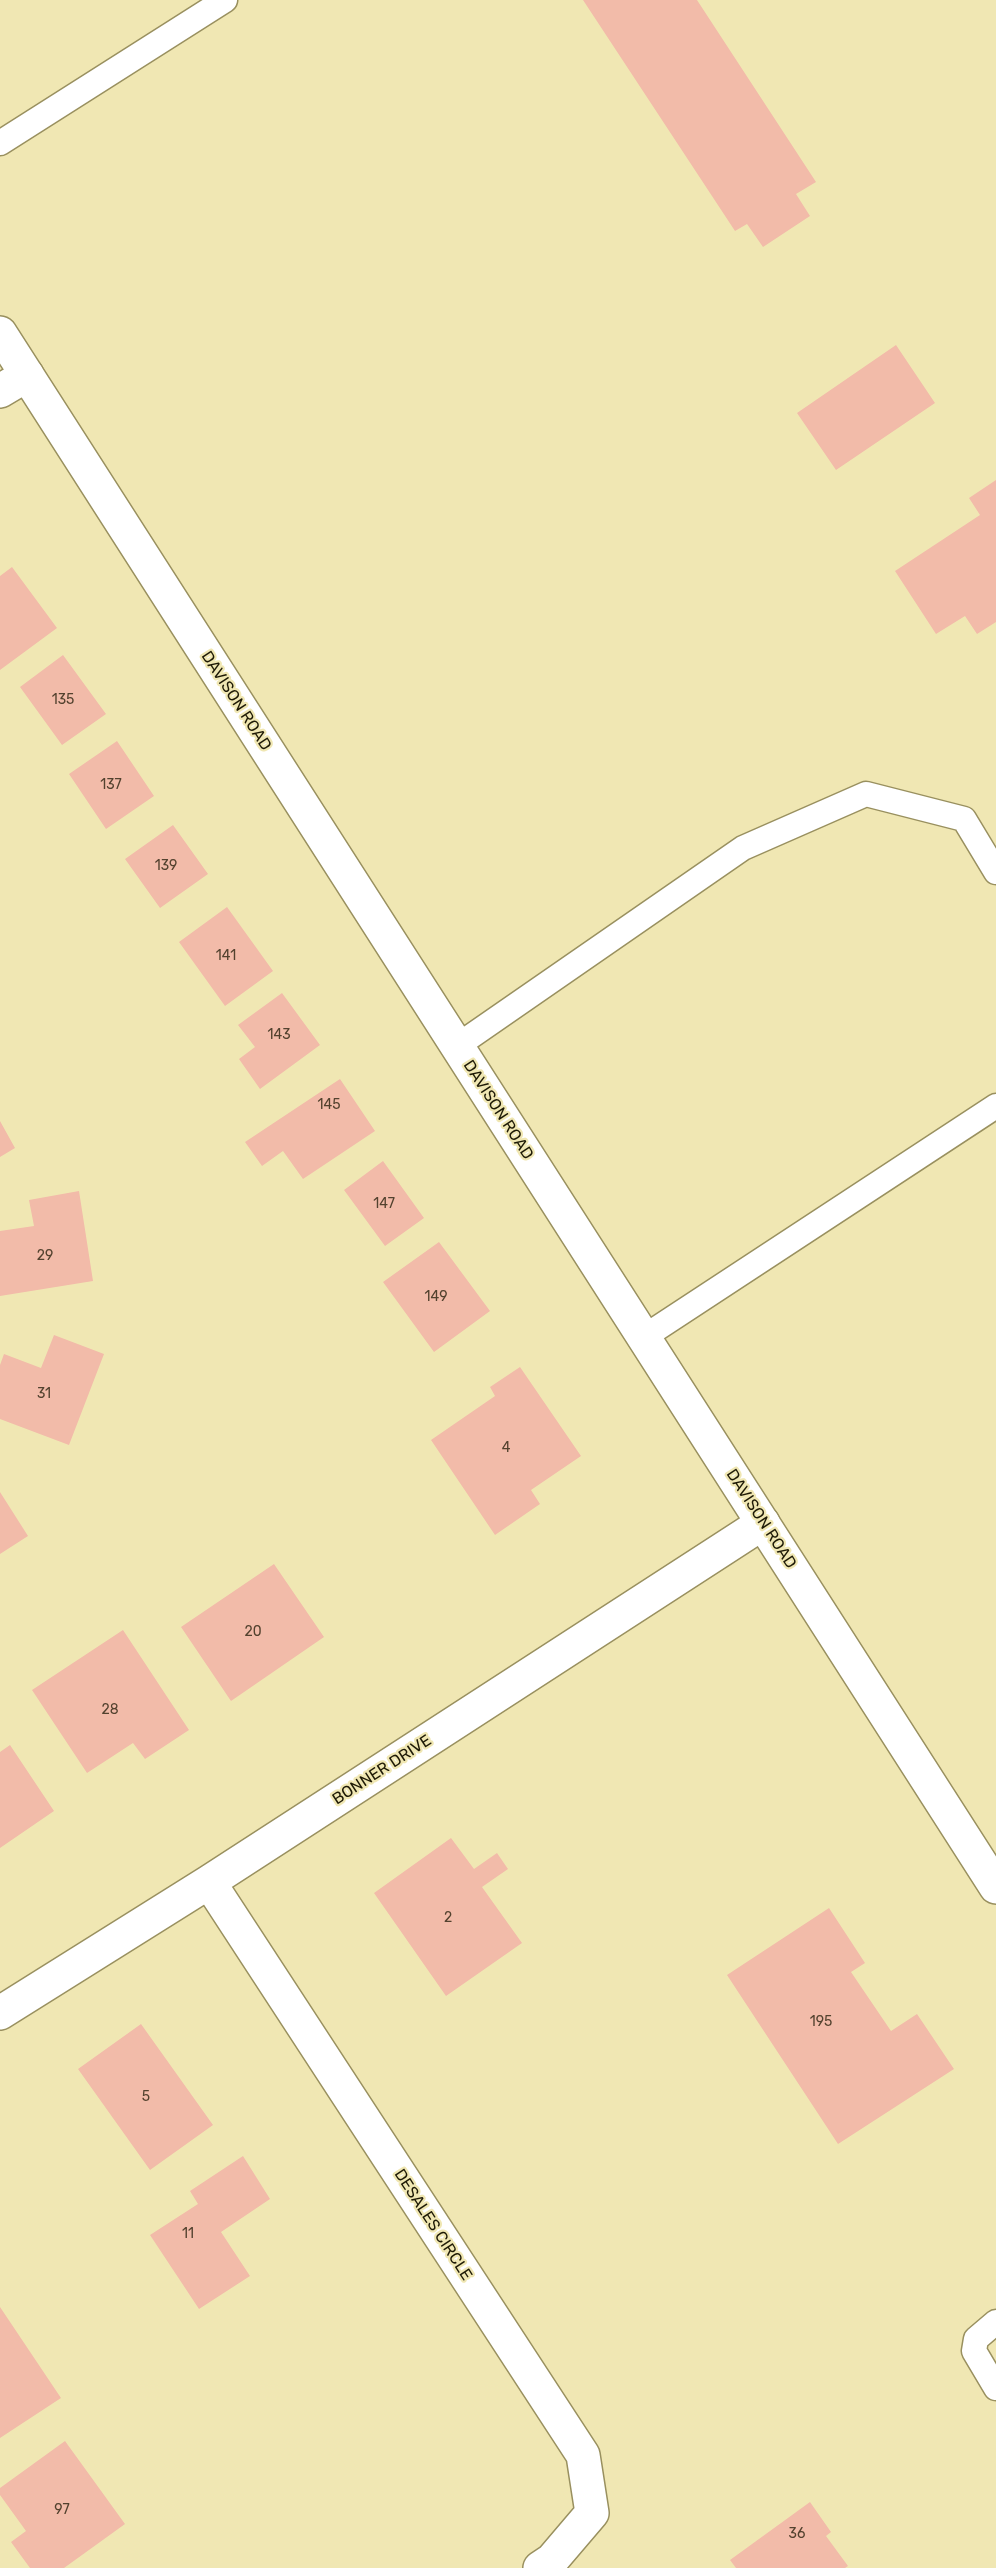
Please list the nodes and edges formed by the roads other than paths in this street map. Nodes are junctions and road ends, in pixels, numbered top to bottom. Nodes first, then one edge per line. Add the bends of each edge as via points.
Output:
1 (225, 0) edge
2 (0, 143) edge
3 (0, 333) edge
4 (14, 383) edge
5 (996, 872) edge
6 (457, 1046) junction
7 (996, 1106) edge
8 (644, 1337) junction
9 (763, 1523) junction
10 (209, 1882) junction
11 (996, 1887) edge
12 (0, 2013) edge
13 (996, 2322) edge
14 (996, 2388) edge
15 (540, 2568) edge

1 - 2 lane
3 - 4 street, DAVISON ROAD
4 - 6 street, DAVISON ROAD
5 - 6 lane via 964,819 866,794 743,848
6 - 8 street, DAVISON ROAD
7 - 8 lane
8 - 9 street, DAVISON ROAD
9 - 10 street, BONNER DRIVE
9 - 11 street, DAVISON ROAD
10 - 12 street, BONNER DRIVE
10 - 15 street, DESALES CIRCLE via 583,2455 592,2513 552,2560
13 - 14 lane via 976,2339 974,2352

